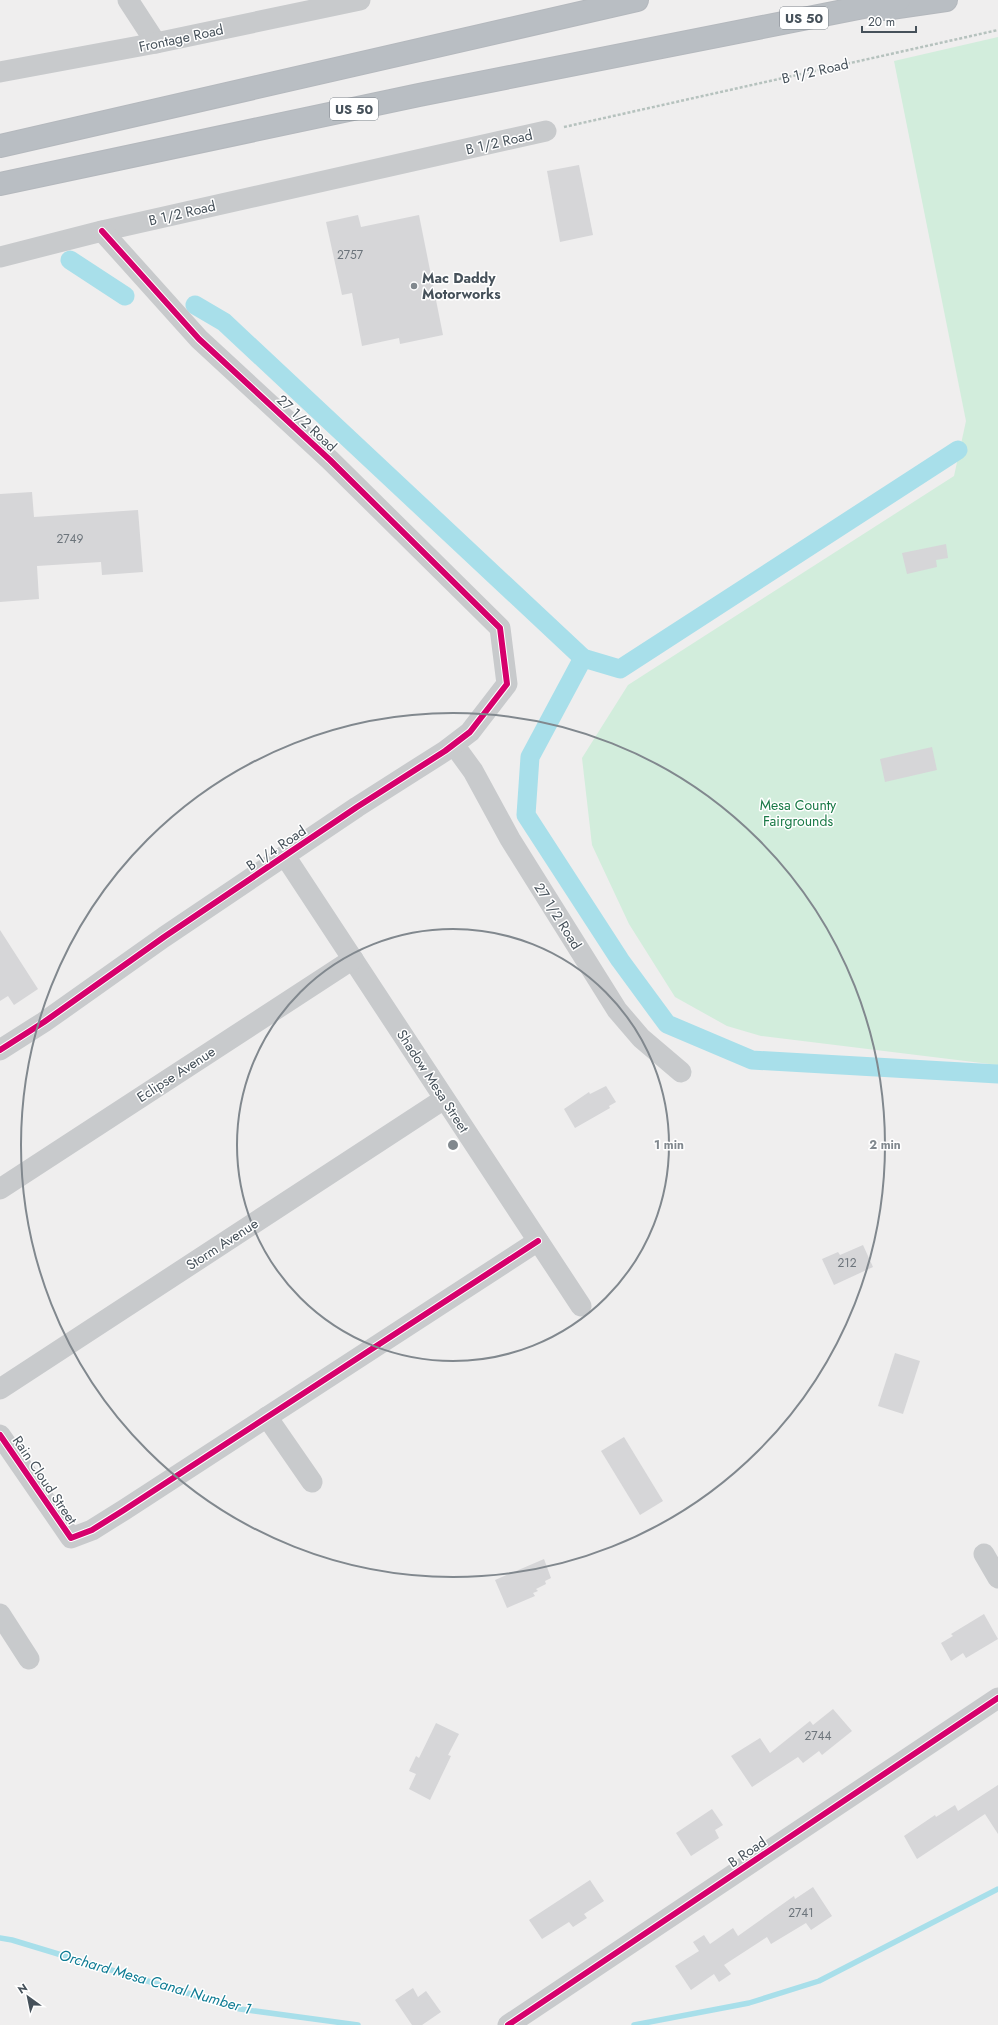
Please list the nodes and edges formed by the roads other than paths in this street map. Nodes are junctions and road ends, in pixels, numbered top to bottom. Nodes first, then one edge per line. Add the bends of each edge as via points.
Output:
1 (128, 0) edge
2 (360, 0) edge
3 (637, 0) edge
4 (900, 0) edge
5 (946, 0) edge
6 (709, 36) junction
7 (156, 44) junction
8 (0, 72) edge
9 (546, 131) road end
10 (0, 146) edge
11 (0, 184) edge
12 (102, 231) junction
13 (0, 257) edge
14 (500, 628) joint
15 (454, 745) junction
16 (285, 856) junction
17 (353, 959) junction
18 (0, 1050) edge
19 (680, 1072) dead end
20 (444, 1098) junction
21 (0, 1189) edge
22 (538, 1241) junction
23 (581, 1306) dead end
24 (0, 1389) edge
25 (267, 1417) junction
26 (0, 1435) edge
27 (312, 1482) dead end
28 (984, 1554) dead end
29 (998, 1578) edge
30 (0, 1614) edge
31 (29, 1659) dead end
32 (998, 1698) edge
33 (508, 2025) edge

1 - 7 street
2 - 7 street, Frontage Road
3 - 10 highway
4 - 6 highway, US 50
5 - 6 highway
6 - 11 highway, US 50
7 - 8 street, Frontage Road
9 - 12 street, B 1/2 Road
12 - 13 street, B 1/2 Road
12 - 14 street, 27 1/2 Road via 199,339 330,460
14 - 15 street, B 1/4 Road via 507,684 470,732
15 - 16 street, B 1/4 Road
15 - 19 street, 27 1/2 Road via 473,771 510,838 617,1010 641,1038
16 - 17 street, Shadow Mesa Street
16 - 18 street, B 1/4 Road
17 - 20 street, Shadow Mesa Street
17 - 21 street, Eclipse Avenue
20 - 22 street, Shadow Mesa Street
20 - 24 street, Storm Avenue
22 - 23 street, Shadow Mesa Street
22 - 25 street
25 - 26 street, Rain Cloud Street via 92,1530 71,1538
25 - 27 street
28 - 29 street
30 - 31 street
32 - 33 street, B Road

